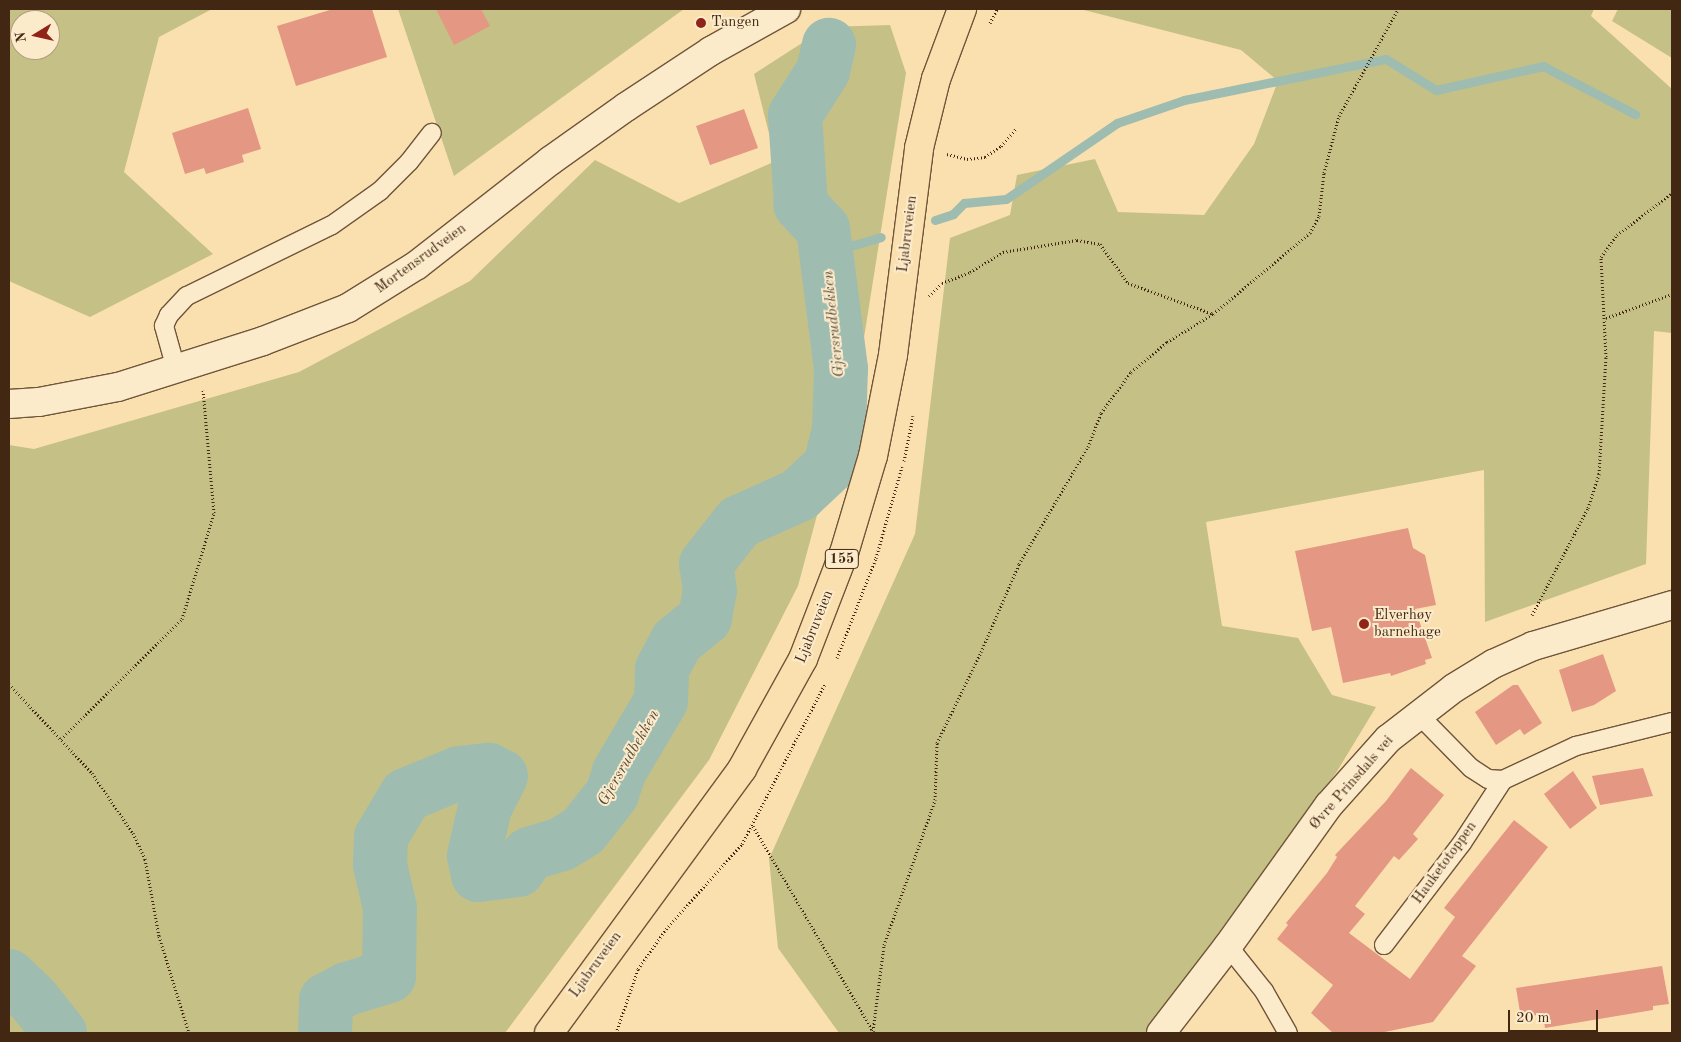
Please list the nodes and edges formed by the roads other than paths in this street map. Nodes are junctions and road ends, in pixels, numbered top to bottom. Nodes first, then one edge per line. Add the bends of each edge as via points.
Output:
1 (786, 9) edge
2 (958, 10) edge
3 (432, 133) dead end
4 (176, 369) junction
5 (9, 404) edge
6 (1672, 606) edge
7 (1418, 714) junction
8 (1672, 722) edge
9 (1503, 780) junction
10 (1384, 945) dead end
11 (1228, 946) junction
12 (549, 1033) edge
13 (1161, 1033) edge
14 (1288, 1033) edge

1 - 4 street, Mortensrudveien via 711,51 598,127 387,286 322,320
2 - 12 main road, Ljabruveien / 155 via 919,148 893,355 874,456 844,553 803,659 742,768
3 - 4 lane via 380,191 332,225 187,296 164,326
4 - 5 street, Mortensrudveien via 95,393
6 - 7 street, Øvre Prinsdals vei via 1634,615 1515,654 1454,688
7 - 9 lane via 1471,768 1488,778
7 - 11 street, Øvre Prinsdals vei via 1388,739 1329,805
8 - 9 lane via 1576,746
9 - 10 lane, Hauketotoppen via 1462,843
11 - 13 street, Øvre Prinsdals vei
11 - 14 lane via 1264,991

